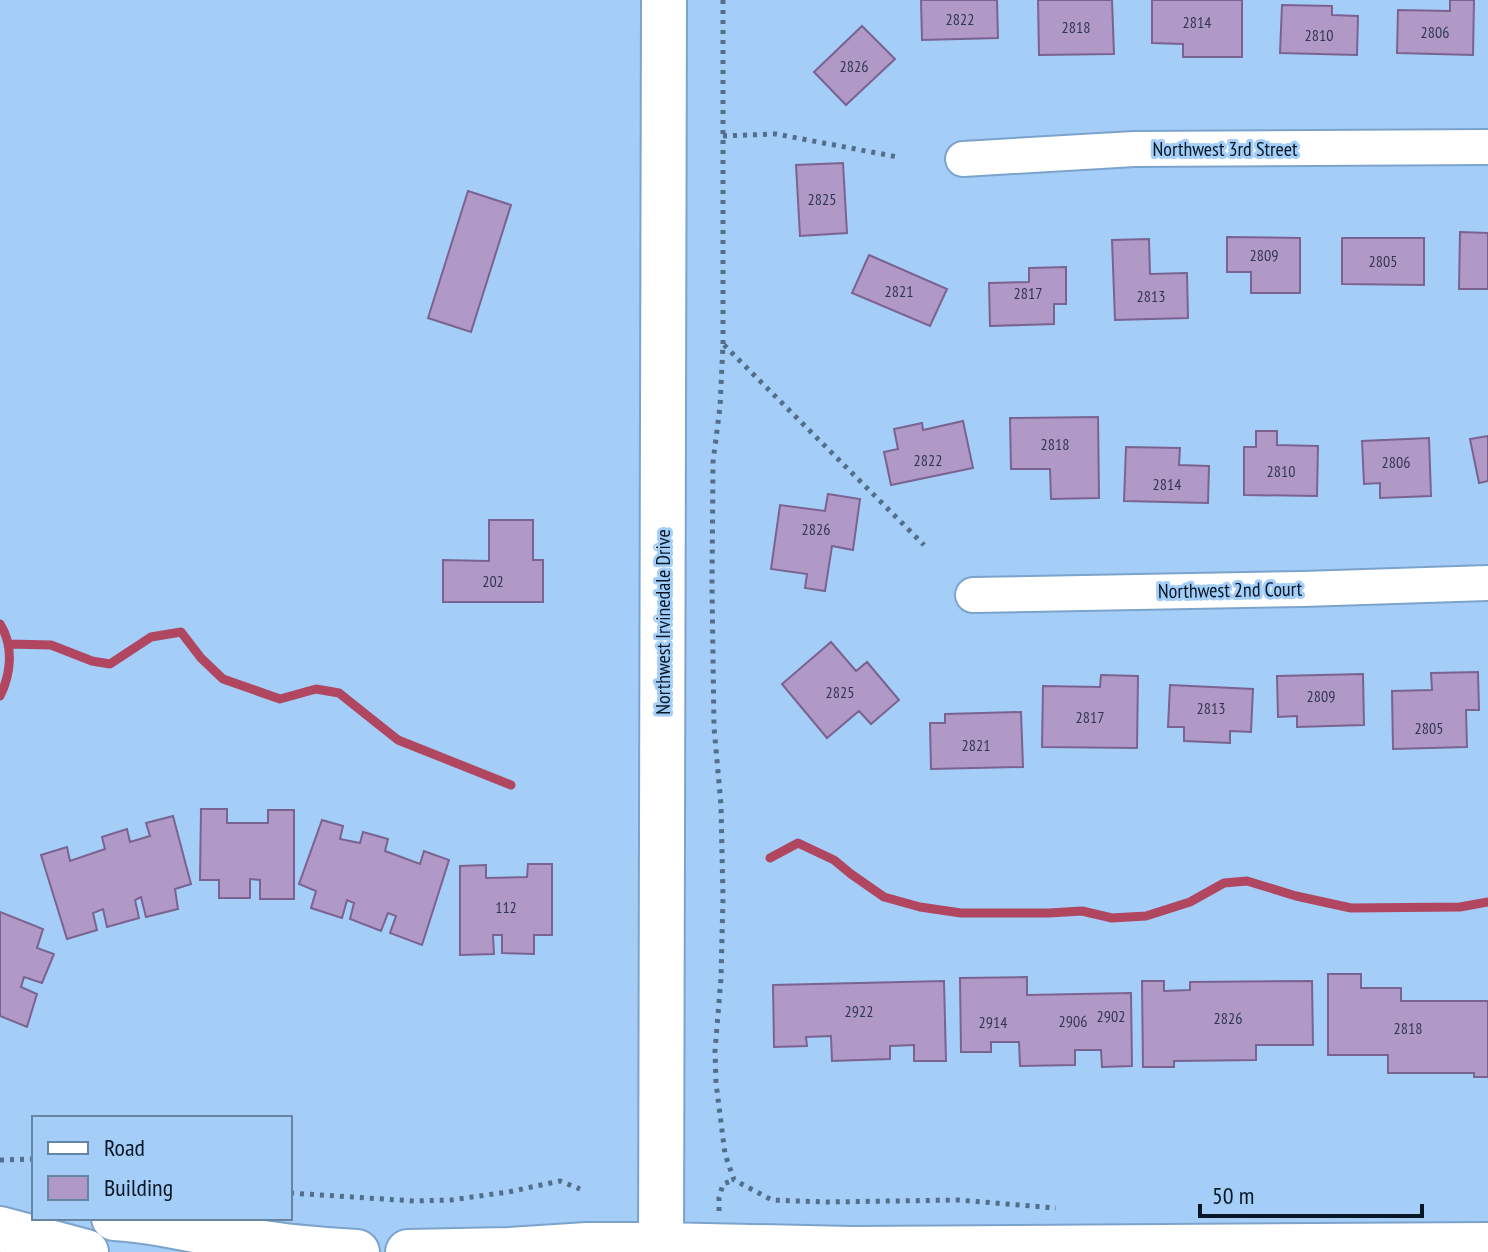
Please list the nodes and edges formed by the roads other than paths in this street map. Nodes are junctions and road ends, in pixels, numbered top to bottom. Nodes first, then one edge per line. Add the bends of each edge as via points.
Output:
1 (664, 0) edge
2 (1488, 147) edge
3 (963, 159) dead end
4 (1488, 583) edge
5 (973, 595) dead end
6 (32, 1218) edge
7 (0, 1219) edge
8 (145, 1220) edge
9 (0, 1229) edge
10 (1488, 1245) edge
11 (661, 1248) edge
12 (86, 1252) edge
13 (357, 1252) edge
14 (408, 1252) edge

1 - 11 main road, Northwest Irvinedale Drive
2 - 3 street, Northwest 3rd Street via 1134,149
4 - 5 street, Northwest 2nd Court
6 - 7 main road
8 - 13 main road via 259,1242
9 - 12 main road
10 - 11 main road
11 - 14 main road via 587,1245

